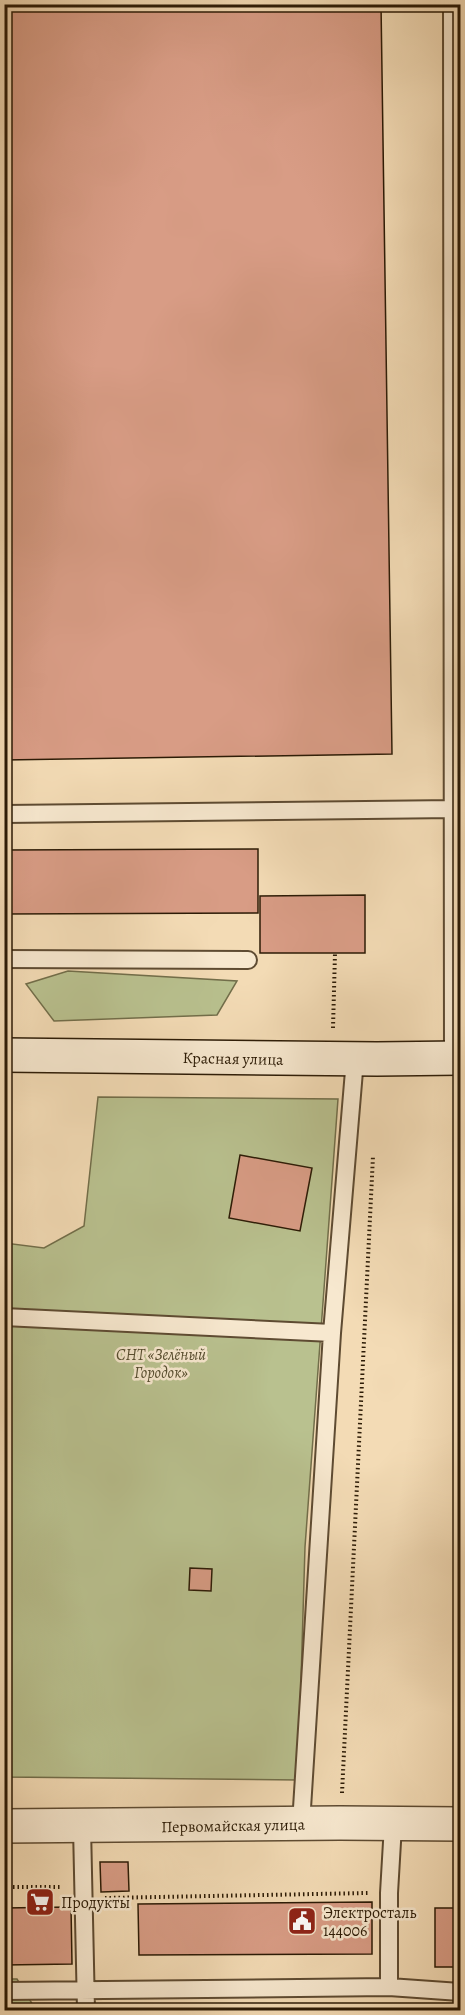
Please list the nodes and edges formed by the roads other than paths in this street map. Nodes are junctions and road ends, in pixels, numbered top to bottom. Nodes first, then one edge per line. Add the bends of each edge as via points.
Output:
1 (452, 4) edge
2 (454, 809) junction
3 (4, 814) edge
4 (4, 959) edge
5 (248, 960) dead end
6 (4, 1055) edge
7 (457, 1058) edge
8 (355, 1059) junction
9 (4, 1317) edge
10 (332, 1333) junction
11 (301, 1824) junction
12 (460, 1824) edge
13 (393, 1825) junction
14 (4, 1826) edge
15 (82, 1827) junction
16 (389, 1987) junction
17 (85, 1990) junction
18 (4, 1991) edge
19 (460, 1992) edge
20 (86, 2010) edge

1 - 2 lane
2 - 3 lane
2 - 7 lane
4 - 5 lane
6 - 8 street, Красная улица
7 - 8 street, Красная улица
8 - 10 lane
9 - 10 lane
10 - 11 lane
11 - 13 street, Первомайская улица
11 - 15 street, Первомайская улица
12 - 13 street, Первомайская улица
13 - 16 lane
14 - 15 street, Первомайская улица
15 - 17 lane
16 - 17 lane
16 - 19 lane
17 - 18 lane
17 - 20 lane

